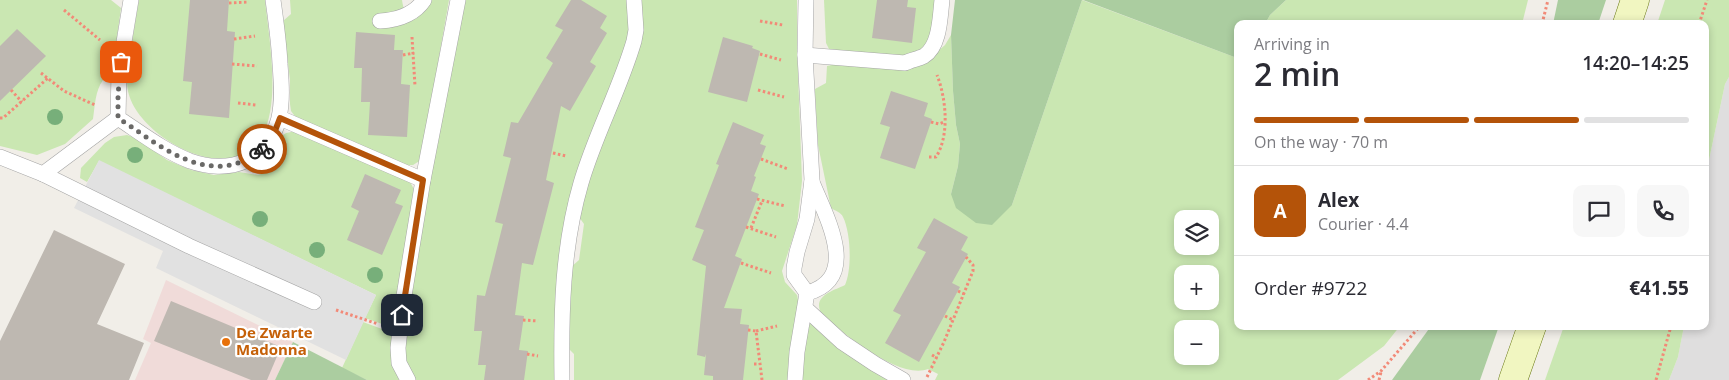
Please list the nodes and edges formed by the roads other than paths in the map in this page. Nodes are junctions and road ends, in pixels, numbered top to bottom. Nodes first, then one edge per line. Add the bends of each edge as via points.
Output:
1 (131, 0) edge
2 (273, 0) edge
3 (424, 0) edge
4 (458, 0) edge
5 (634, 0) edge
6 (806, 0) edge
7 (942, 0) edge
8 (1635, 0) edge
9 (1629, 20) edge
10 (380, 21) dead end
11 (805, 55) junction
12 (118, 113) junction
13 (280, 118) junction
14 (0, 157) edge
15 (44, 174) junction
16 (423, 180) junction
17 (812, 180) junction
18 (806, 301) junction
19 (314, 302) road end
20 (1531, 330) edge
21 (408, 380) edge
22 (562, 380) edge
23 (795, 380) edge
24 (904, 380) edge
25 (1513, 380) edge

1 - 12 lane via 119,72
2 - 13 lane via 282,94
3 - 10 lane via 420,6 396,20
4 - 16 lane
5 - 22 lane via 634,41 581,183 572,220 565,261
6 - 11 lane
7 - 11 lane via 935,41 926,55 905,63
8 - 9 main road
11 - 17 lane
12 - 13 lane via 178,156 213,166 241,163 256,156 273,136
12 - 15 lane
13 - 16 lane
14 - 15 lane
15 - 19 lane via 189,246
16 - 21 lane via 398,348 399,363
17 - 18 lane via 807,219 794,268
17 - 18 lane via 831,225 836,256 830,281
18 - 23 lane
18 - 24 lane via 842,342
20 - 25 main road

